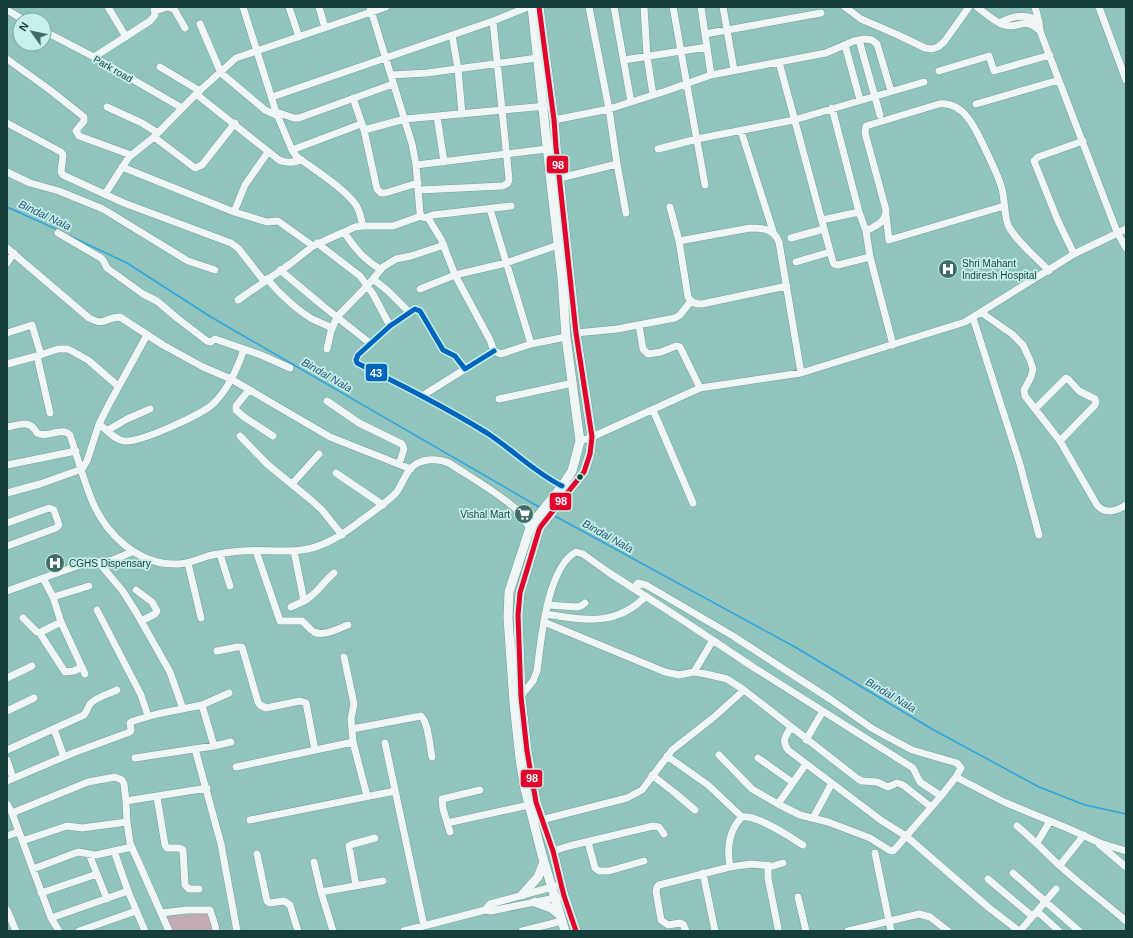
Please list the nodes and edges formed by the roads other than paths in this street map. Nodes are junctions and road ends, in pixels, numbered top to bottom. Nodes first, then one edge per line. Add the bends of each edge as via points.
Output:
1 (108, 7) edge
2 (243, 7) edge
3 (289, 7) edge
4 (319, 7) edge
5 (386, 7) edge
6 (528, 7) edge
7 (532, 7) edge
8 (539, 7) edge
9 (589, 7) edge
10 (614, 7) edge
11 (644, 7) edge
12 (673, 7) edge
13 (701, 7) edge
14 (723, 7) edge
15 (845, 7) edge
16 (969, 7) edge
17 (977, 7) edge
18 (1034, 7) edge
19 (1099, 7) edge
20 (155, 9) edge
21 (370, 10) edge
22 (821, 13) dead end
23 (493, 21) junction
24 (1039, 22) junction
25 (999, 23) junction
26 (200, 24) dead end
27 (185, 28) dead end
28 (325, 28) junction
29 (727, 30) junction
30 (1040, 31) junction
31 (705, 34) junction
32 (52, 35) edge
33 (452, 35) junction
34 (126, 37) junction
35 (299, 37) junction
36 (859, 40) junction
37 (845, 45) junction
38 (706, 47) junction
39 (257, 50) junction
40 (681, 52) junction
41 (1050, 55) junction
42 (647, 56) junction
43 (94, 57) junction
44 (385, 58) junction
45 (537, 58) junction
46 (7, 59) edge
47 (624, 60) junction
48 (779, 62) junction
49 (498, 63) junction
50 (160, 68) dead end
51 (458, 69) junction
52 (734, 70) junction
53 (939, 71) dead end
54 (221, 73) junction
55 (391, 75) junction
56 (711, 75) junction
57 (1059, 80) junction
58 (1126, 80) edge
59 (924, 82) dead end
60 (687, 83) junction
61 (393, 84) junction
62 (891, 91) junction
63 (198, 92) junction
64 (653, 95) junction
65 (874, 96) junction
66 (272, 97) junction
67 (353, 98) junction
68 (860, 100) junction
69 (631, 102) junction
70 (976, 104) dead end
71 (542, 106) junction
72 (552, 106) junction
73 (107, 107) dead end
74 (182, 108) junction
75 (832, 108) junction
76 (609, 109) junction
77 (501, 110) junction
78 (277, 114) junction
79 (462, 114) junction
80 (880, 115) dead end
81 (437, 116) junction
82 (406, 119) junction
83 (554, 120) junction
84 (794, 120) junction
85 (7, 123) edge
86 (235, 123) junction
87 (363, 127) junction
88 (741, 131) junction
89 (156, 135) junction
90 (697, 139) junction
91 (1083, 141) junction
92 (547, 149) junction
93 (658, 149) dead end
94 (292, 150) junction
95 (268, 152) junction
96 (506, 153) junction
97 (131, 155) junction
98 (302, 160) junction
99 (444, 162) junction
100 (616, 164) junction
101 (416, 165) junction
102 (122, 167) junction
103 (7, 172) edge
104 (560, 178) junction
105 (705, 185) dead end
106 (418, 187) junction
107 (105, 194) junction
108 (511, 206) dead end
109 (1004, 206) junction
110 (670, 207) dead end
111 (490, 209) junction
112 (234, 212) junction
113 (860, 212) junction
114 (626, 213) dead end
115 (886, 215) junction
116 (424, 216) junction
117 (822, 220) junction
118 (363, 226) junction
119 (824, 229) junction
120 (1126, 229) edge
121 (773, 231) junction
122 (866, 231) junction
123 (344, 232) junction
124 (1117, 232) junction
125 (58, 233) dead end
126 (791, 238) dead end
127 (678, 241) junction
128 (315, 245) junction
129 (444, 245) junction
130 (558, 245) junction
131 (7, 248) edge
132 (1126, 248) edge
133 (830, 252) junction
134 (14, 253) junction
135 (1073, 255) junction
136 (870, 257) junction
137 (506, 262) junction
138 (796, 262) dead end
139 (7, 263) edge
140 (215, 270) dead end
141 (280, 270) junction
142 (380, 270) junction
143 (1049, 271) junction
144 (455, 275) junction
145 (265, 280) junction
146 (370, 282) junction
147 (787, 286) junction
148 (420, 289) dead end
149 (238, 300) dead end
150 (691, 301) junction
151 (409, 312) junction
152 (982, 312) junction
153 (337, 317) junction
154 (973, 318) junction
155 (639, 325) junction
156 (390, 326) junction
157 (332, 328) junction
158 (7, 333) edge
159 (576, 333) junction
160 (147, 336) junction
161 (566, 337) junction
162 (371, 344) junction
163 (531, 344) junction
164 (893, 345) junction
165 (244, 349) junction
166 (327, 349) dead end
167 (494, 351) junction
168 (39, 355) junction
169 (7, 364) edge
170 (290, 368) dead end
171 (465, 369) junction
172 (801, 373) junction
173 (230, 379) junction
174 (573, 383) junction
175 (118, 386) junction
176 (700, 388) junction
177 (248, 390) junction
178 (422, 396) junction
179 (499, 399) dead end
180 (327, 401) dead end
181 (150, 409) dead end
182 (1035, 409) junction
183 (653, 410) junction
184 (50, 413) dead end
185 (99, 424) junction
186 (7, 428) edge
187 (108, 430) junction
188 (240, 436) dead end
189 (273, 436) dead end
190 (592, 437) junction
191 (580, 441) junction
192 (1060, 441) junction
193 (76, 451) junction
194 (319, 454) dead end
195 (398, 464) junction
196 (7, 465) edge
197 (82, 469) junction
198 (411, 469) junction
199 (336, 472) dead end
200 (292, 484) junction
201 (565, 488) junction
202 (7, 493) edge
203 (693, 503) dead end
204 (383, 505) junction
205 (1126, 505) edge
206 (7, 523) edge
207 (536, 526) junction
208 (1039, 534) dead end
209 (342, 535) junction
210 (7, 546) edge
211 (256, 551) junction
212 (294, 551) junction
213 (132, 552) junction
214 (220, 554) junction
215 (99, 563) junction
216 (188, 563) junction
217 (334, 573) dead end
218 (43, 578) junction
219 (89, 586) dead end
220 (230, 586) dead end
221 (634, 588) junction
222 (136, 590) dead end
223 (7, 591) edge
224 (646, 596) junction
225 (53, 597) junction
226 (304, 601) junction
227 (585, 603) dead end
228 (547, 605) junction
229 (291, 607) dead end
230 (97, 610) dead end
231 (545, 614) junction
232 (23, 618) dead end
233 (201, 618) dead end
234 (141, 621) junction
235 (61, 622) junction
236 (544, 622) junction
237 (348, 625) dead end
238 (41, 633) junction
239 (713, 640) junction
240 (217, 651) dead end
241 (344, 657) dead end
242 (32, 666) dead end
243 (82, 667) junction
244 (694, 672) junction
245 (85, 674) dead end
246 (7, 678) edge
247 (117, 690) dead end
248 (744, 690) junction
249 (229, 693) dead end
250 (34, 698) dead end
251 (518, 700) junction
252 (202, 705) junction
253 (183, 709) junction
254 (7, 711) edge
255 (823, 711) junction
256 (148, 716) junction
257 (791, 727) junction
258 (54, 729) junction
259 (352, 729) junction
260 (806, 740) junction
261 (231, 742) dead end
262 (353, 742) junction
263 (385, 743) dead end
264 (214, 746) junction
265 (195, 749) junction
266 (7, 750) edge
267 (315, 750) junction
268 (667, 756) junction
269 (719, 756) dead end
270 (64, 757) junction
271 (432, 757) dead end
272 (135, 758) dead end
273 (758, 758) dead end
274 (7, 760) edge
275 (806, 764) junction
276 (236, 767) dead end
277 (652, 775) junction
278 (956, 777) junction
279 (10, 780) edge
280 (792, 782) junction
281 (832, 783) junction
282 (206, 788) junction
283 (480, 790) dead end
284 (395, 791) junction
285 (157, 796) junction
286 (367, 796) junction
287 (941, 796) junction
288 (126, 801) junction
289 (7, 804) edge
290 (778, 804) junction
291 (529, 806) junction
292 (931, 807) junction
293 (695, 810) dead end
294 (12, 813) junction
295 (742, 817) junction
296 (813, 818) junction
297 (250, 820) dead end
298 (542, 820) junction
299 (1050, 821) junction
300 (127, 822) junction
301 (447, 823) junction
302 (1017, 826) dead end
303 (18, 832) junction
304 (450, 832) dead end
305 (664, 834) dead end
306 (1084, 835) junction
307 (7, 836) edge
308 (906, 836) junction
309 (374, 838) dead end
310 (1094, 840) junction
311 (22, 841) junction
312 (588, 842) junction
313 (1038, 843) junction
314 (803, 845) dead end
315 (132, 847) junction
316 (1126, 850) edge
317 (114, 851) junction
318 (552, 851) junction
319 (875, 853) dead end
320 (89, 854) junction
321 (256, 854) dead end
322 (644, 860) dead end
323 (314, 862) dead end
324 (544, 862) junction
325 (783, 864) dead end
326 (768, 865) junction
327 (1060, 865) junction
328 (730, 867) junction
329 (1126, 867) edge
330 (33, 869) junction
331 (703, 873) junction
332 (97, 874) junction
333 (1013, 874) dead end
334 (988, 879) dead end
335 (383, 881) dead end
336 (356, 886) junction
337 (556, 886) junction
338 (199, 889) dead end
339 (1056, 889) dead end
340 (128, 892) junction
341 (321, 892) junction
342 (41, 893) junction
343 (522, 895) junction
344 (560, 897) junction
345 (798, 897) dead end
346 (106, 899) junction
347 (1045, 901) junction
348 (535, 902) junction
349 (485, 910) junction
350 (136, 911) junction
351 (8, 913) edge
352 (161, 913) junction
353 (1034, 914) junction
354 (51, 918) junction
355 (561, 918) junction
356 (1125, 919) edge
357 (889, 921) junction
358 (424, 926) junction
359 (778, 928) dead end
360 (16, 931) edge
361 (59, 931) edge
362 (79, 931) edge
363 (145, 931) edge
364 (169, 931) edge
365 (216, 931) edge
366 (237, 931) edge
367 (298, 931) edge
368 (333, 931) edge
369 (404, 931) edge
370 (522, 931) edge
371 (566, 931) edge
372 (576, 931) edge
373 (686, 931) edge
374 (715, 931) edge
375 (806, 931) edge
376 (848, 931) edge
377 (891, 931) edge
378 (948, 931) edge
379 (1020, 931) edge
380 (1059, 931) edge
381 (1079, 931) edge

1 - 34 street
2 - 39 street
3 - 35 street
4 - 28 street
5 - 21 street
6 - 23 street
7 - 45 main road
8 - 72 main road
9 - 76 street
10 - 47 street
11 - 42 street
12 - 40 street
13 - 31 street
14 - 29 street
15 - 16 street via 860,19 932,49 944,42
17 - 25 street
18 - 24 street
19 - 58 street
20 - 27 street via 174,9
20 - 34 street via 154,18
21 - 28 street
21 - 44 street
22 - 29 street
23 - 33 street
23 - 49 street
24 - 25 street via 1029,16 1018,16
24 - 30 street
25 - 30 street via 1010,26 1026,22
26 - 54 street
28 - 35 street
29 - 31 street
29 - 52 street
30 - 41 street
31 - 38 street
32 - 43 street, Park road
33 - 44 street
33 - 51 street
34 - 43 street
35 - 39 street
36 - 37 street
36 - 62 street via 872,40 877,44
36 - 65 street
37 - 48 street via 826,53
37 - 68 street
38 - 40 street
38 - 56 street
39 - 54 street via 236,58
39 - 66 street
40 - 42 street
40 - 60 street
41 - 53 street via 994,71 989,56
41 - 57 street
42 - 47 street
42 - 64 street
43 - 74 street, Park road
44 - 55 street
44 - 66 street
45 - 49 street
45 - 71 main road
46 - 97 street via 84,117 76,131 77,134
47 - 69 street
48 - 52 street
48 - 84 street
49 - 51 street
49 - 77 street
50 - 63 street
51 - 55 street
51 - 79 street
52 - 56 street
54 - 63 street
54 - 78 street via 265,110
55 - 61 street
56 - 60 street
57 - 70 street
57 - 91 street
59 - 62 street
60 - 64 street
60 - 90 street
61 - 67 street
61 - 82 street
62 - 65 street
63 - 74 street
63 - 86 street
64 - 69 street
65 - 68 street
65 - 80 street
66 - 78 street
67 - 78 street via 296,118
67 - 87 street
68 - 75 street
69 - 76 street
71 - 72 street
71 - 77 street
71 - 92 main road
72 - 83 main road
73 - 89 street via 142,123
74 - 89 street
75 - 84 street
75 - 113 street
76 - 83 street
76 - 100 street
77 - 79 street
77 - 96 street
78 - 94 street
79 - 81 street
81 - 82 street
81 - 99 street
82 - 87 street
82 - 101 street
83 - 104 main road
84 - 88 street
84 - 117 street
85 - 107 street via 61,152 61,172 64,175
86 - 89 street via 202,165 195,168
86 - 95 street
87 - 94 street
87 - 106 street via 378,192
88 - 90 street
88 - 121 street
89 - 97 street
90 - 93 street
90 - 105 street
91 - 124 street
91 - 135 street via 1038,157 1034,161
92 - 96 street
92 - 130 main road
94 - 98 street
95 - 98 street via 283,162
95 - 112 street via 245,184
96 - 99 street
96 - 106 street via 509,179 506,185
97 - 102 street
98 - 118 street via 352,201
99 - 101 street
100 - 104 street
100 - 114 street
101 - 106 street
102 - 107 street
102 - 112 street
103 - 140 street via 103,209 188,261
104 - 159 main road
106 - 116 street
107 - 145 street via 231,243
108 - 111 street
109 - 115 street via 889,240
109 - 115 street via 999,180 973,124 957,108 939,104 866,126 864,133
109 - 143 street via 1011,230
110 - 127 street
111 - 116 street
111 - 137 street
112 - 128 street via 267,222 278,221
113 - 117 street
113 - 122 street
115 - 122 street via 880,223
116 - 118 street via 393,226
116 - 129 street via 431,221
117 - 119 street
118 - 123 street
119 - 126 street
119 - 133 street
120 - 124 street
121 - 127 street via 750,228
121 - 147 street via 779,242
122 - 136 street
123 - 128 street
123 - 142 street via 368,262
124 - 132 street
124 - 135 street
125 - 165 street via 101,258 107,268 157,301 207,341 215,339
127 - 150 street via 688,297
128 - 141 street
128 - 146 street
129 - 142 street via 396,259
129 - 144 street
130 - 137 street
130 - 161 main road
131 - 134 street
133 - 136 street via 834,264 838,265
133 - 138 street
134 - 139 street
134 - 160 street via 89,318 103,322 120,317
135 - 143 street
136 - 164 street
137 - 144 street
137 - 163 street
141 - 145 street
141 - 153 street
142 - 146 street
143 - 152 street
144 - 148 street
144 - 167 street
145 - 149 street
145 - 157 street via 298,309
146 - 151 street via 388,291
146 - 153 street
146 - 156 street
147 - 150 street via 702,304
147 - 172 street
150 - 155 street via 675,318
151 - 156 street
151 - 171 street via 415,309 420,311 443,350 455,356
152 - 154 street
152 - 182 street via 1023,345 1033,369 1024,393
153 - 157 street
153 - 162 street
154 - 164 street
154 - 208 street via 1019,461
155 - 159 street
155 - 176 street via 643,349 648,354 680,347
156 - 162 street
157 - 166 street
158 - 168 street via 32,325
159 - 190 main road
160 - 173 street
160 - 175 street
161 - 163 street
161 - 174 main road
162 - 178 street via 356,358 357,363
163 - 167 street via 501,354
164 - 172 street
165 - 170 street
165 - 173 street
167 - 171 street
168 - 169 street
168 - 175 street via 58,349 68,349 88,360
168 - 184 street
171 - 178 street
172 - 176 street
173 - 177 street
173 - 187 street via 209,408 156,434 124,441
174 - 179 street
174 - 191 main road
175 - 185 street
176 - 183 street
177 - 189 street via 236,406 236,410
177 - 195 street via 330,437
178 - 201 street via 487,433 545,477
180 - 195 street via 359,423 402,444 404,449
181 - 187 street
182 - 192 street
182 - 192 street via 1066,378 1079,391 1095,399 1095,405
183 - 190 street
183 - 203 street
185 - 187 street
185 - 197 street
186 - 193 street via 29,424 41,435 67,432
188 - 200 street via 267,464
190 - 191 street
190 - 201 main road via 584,472
191 - 201 main road
192 - 205 street via 1100,508 1111,511
193 - 196 street
193 - 197 street
194 - 200 street
195 - 198 street
197 - 202 street
197 - 213 street via 98,514
198 - 204 street via 400,487
198 - 207 street via 428,460 445,461 512,506 520,513 526,524
199 - 204 street
200 - 209 street via 322,510
201 - 207 main road
204 - 209 street
206 - 210 street via 49,508 54,510 59,525
207 - 251 main road via 509,592 508,618
209 - 212 street via 323,544
211 - 212 street
211 - 214 street
211 - 237 street via 280,621 302,622 314,632 320,633
212 - 226 street
213 - 215 street via 110,562
213 - 216 street via 154,561
214 - 216 street
214 - 220 street
215 - 218 street via 85,564
215 - 234 street via 125,593
216 - 233 street
217 - 226 street
218 - 223 street
218 - 225 street
219 - 225 street
221 - 224 street
221 - 228 street via 576,552 563,564
221 - 278 street via 638,583 646,585 733,636 900,744 957,763 961,768
222 - 234 street via 152,602 157,612
224 - 231 street via 632,608 608,618 575,618
224 - 239 street
225 - 235 street
226 - 229 street
227 - 228 street via 581,606
228 - 231 street
230 - 256 street via 141,694
231 - 236 street
232 - 238 street
234 - 253 street via 170,672
235 - 238 street
235 - 243 street
236 - 244 street via 659,670 679,675
236 - 251 street via 537,671 533,681
238 - 243 street via 65,672
239 - 244 street
239 - 255 street
240 - 267 street via 242,647 258,702 262,707 300,701 306,703
241 - 259 street via 354,704
242 - 246 street
243 - 245 street
244 - 248 street via 727,679
247 - 258 street via 89,705 84,715
248 - 257 street
248 - 268 street
249 - 252 street
250 - 254 street
251 - 291 main road via 520,759
251 - 298 main road
252 - 253 street
252 - 264 street
253 - 256 street
255 - 260 street
255 - 287 street via 913,768 920,782
256 - 270 street via 131,722 130,732
257 - 260 street
257 - 275 street via 784,744
258 - 266 street
258 - 270 street
259 - 262 street
259 - 271 street via 421,716 426,724
260 - 292 street via 858,779 888,787 897,783 903,785
261 - 264 street
262 - 267 street
262 - 286 street
263 - 284 street
264 - 265 street
265 - 272 street
265 - 282 street
267 - 276 street
268 - 277 street
268 - 295 street via 708,785
269 - 290 street via 752,789
270 - 279 street
273 - 280 street
274 - 279 street
275 - 280 street
275 - 281 street
277 - 293 street
277 - 298 street via 642,790 627,798
278 - 287 street
278 - 299 street via 1004,802
280 - 290 street
281 - 296 street
281 - 308 street
282 - 285 street
282 - 366 street via 221,844
283 - 301 street via 442,799
284 - 286 street
284 - 358 street
285 - 288 street
285 - 338 street via 164,845 167,848 183,850 185,885 190,889
286 - 297 street
287 - 292 street
288 - 294 street via 122,780 111,777 88,782
288 - 300 street
289 - 294 street
290 - 296 street via 800,815
291 - 301 street
291 - 324 main road
292 - 308 street
294 - 303 street
295 - 314 street via 762,822
295 - 328 street via 738,820 728,846
296 - 308 street via 863,835 890,850 896,848
298 - 318 main road
299 - 306 street
299 - 313 street
300 - 311 street via 82,828 67,826
300 - 315 street
301 - 304 street
302 - 313 street
303 - 307 street
303 - 311 street
305 - 312 street via 661,828 656,826
306 - 310 street
306 - 327 street
308 - 379 street via 988,907
309 - 336 street via 349,846
310 - 316 street
310 - 329 street
311 - 330 street
312 - 318 street
312 - 322 street via 595,868 600,871
313 - 327 street
315 - 317 street
315 - 352 street
317 - 320 street
317 - 340 street
318 - 337 main road
319 - 357 street
320 - 330 street via 78,852
320 - 332 street
321 - 367 street via 267,901 284,901 290,905
323 - 341 street
324 - 337 main road
324 - 343 main road via 538,877
325 - 326 street
326 - 328 street
326 - 359 street via 768,878
327 - 356 street via 1095,897
328 - 331 street
330 - 342 street
331 - 373 street via 657,886 661,920 668,925 683,924
331 - 374 street
332 - 342 street
332 - 346 street
333 - 347 street
334 - 353 street
335 - 336 street
336 - 341 street
337 - 343 street
337 - 344 main road
339 - 347 street
340 - 346 street
340 - 350 street
341 - 368 street
342 - 354 street
343 - 349 street via 490,904
344 - 348 street
344 - 355 main road
344 - 372 main road
345 - 375 street
346 - 354 street
347 - 353 street
347 - 381 street
348 - 349 street via 492,911
348 - 355 main road via 551,908
349 - 358 street
350 - 362 street
350 - 363 street
351 - 360 street
352 - 364 street
352 - 365 street via 210,910
353 - 379 street
353 - 380 street
354 - 361 street
355 - 370 street
355 - 371 main road
357 - 376 street
357 - 377 street
357 - 378 street via 919,914 930,918
358 - 369 street

